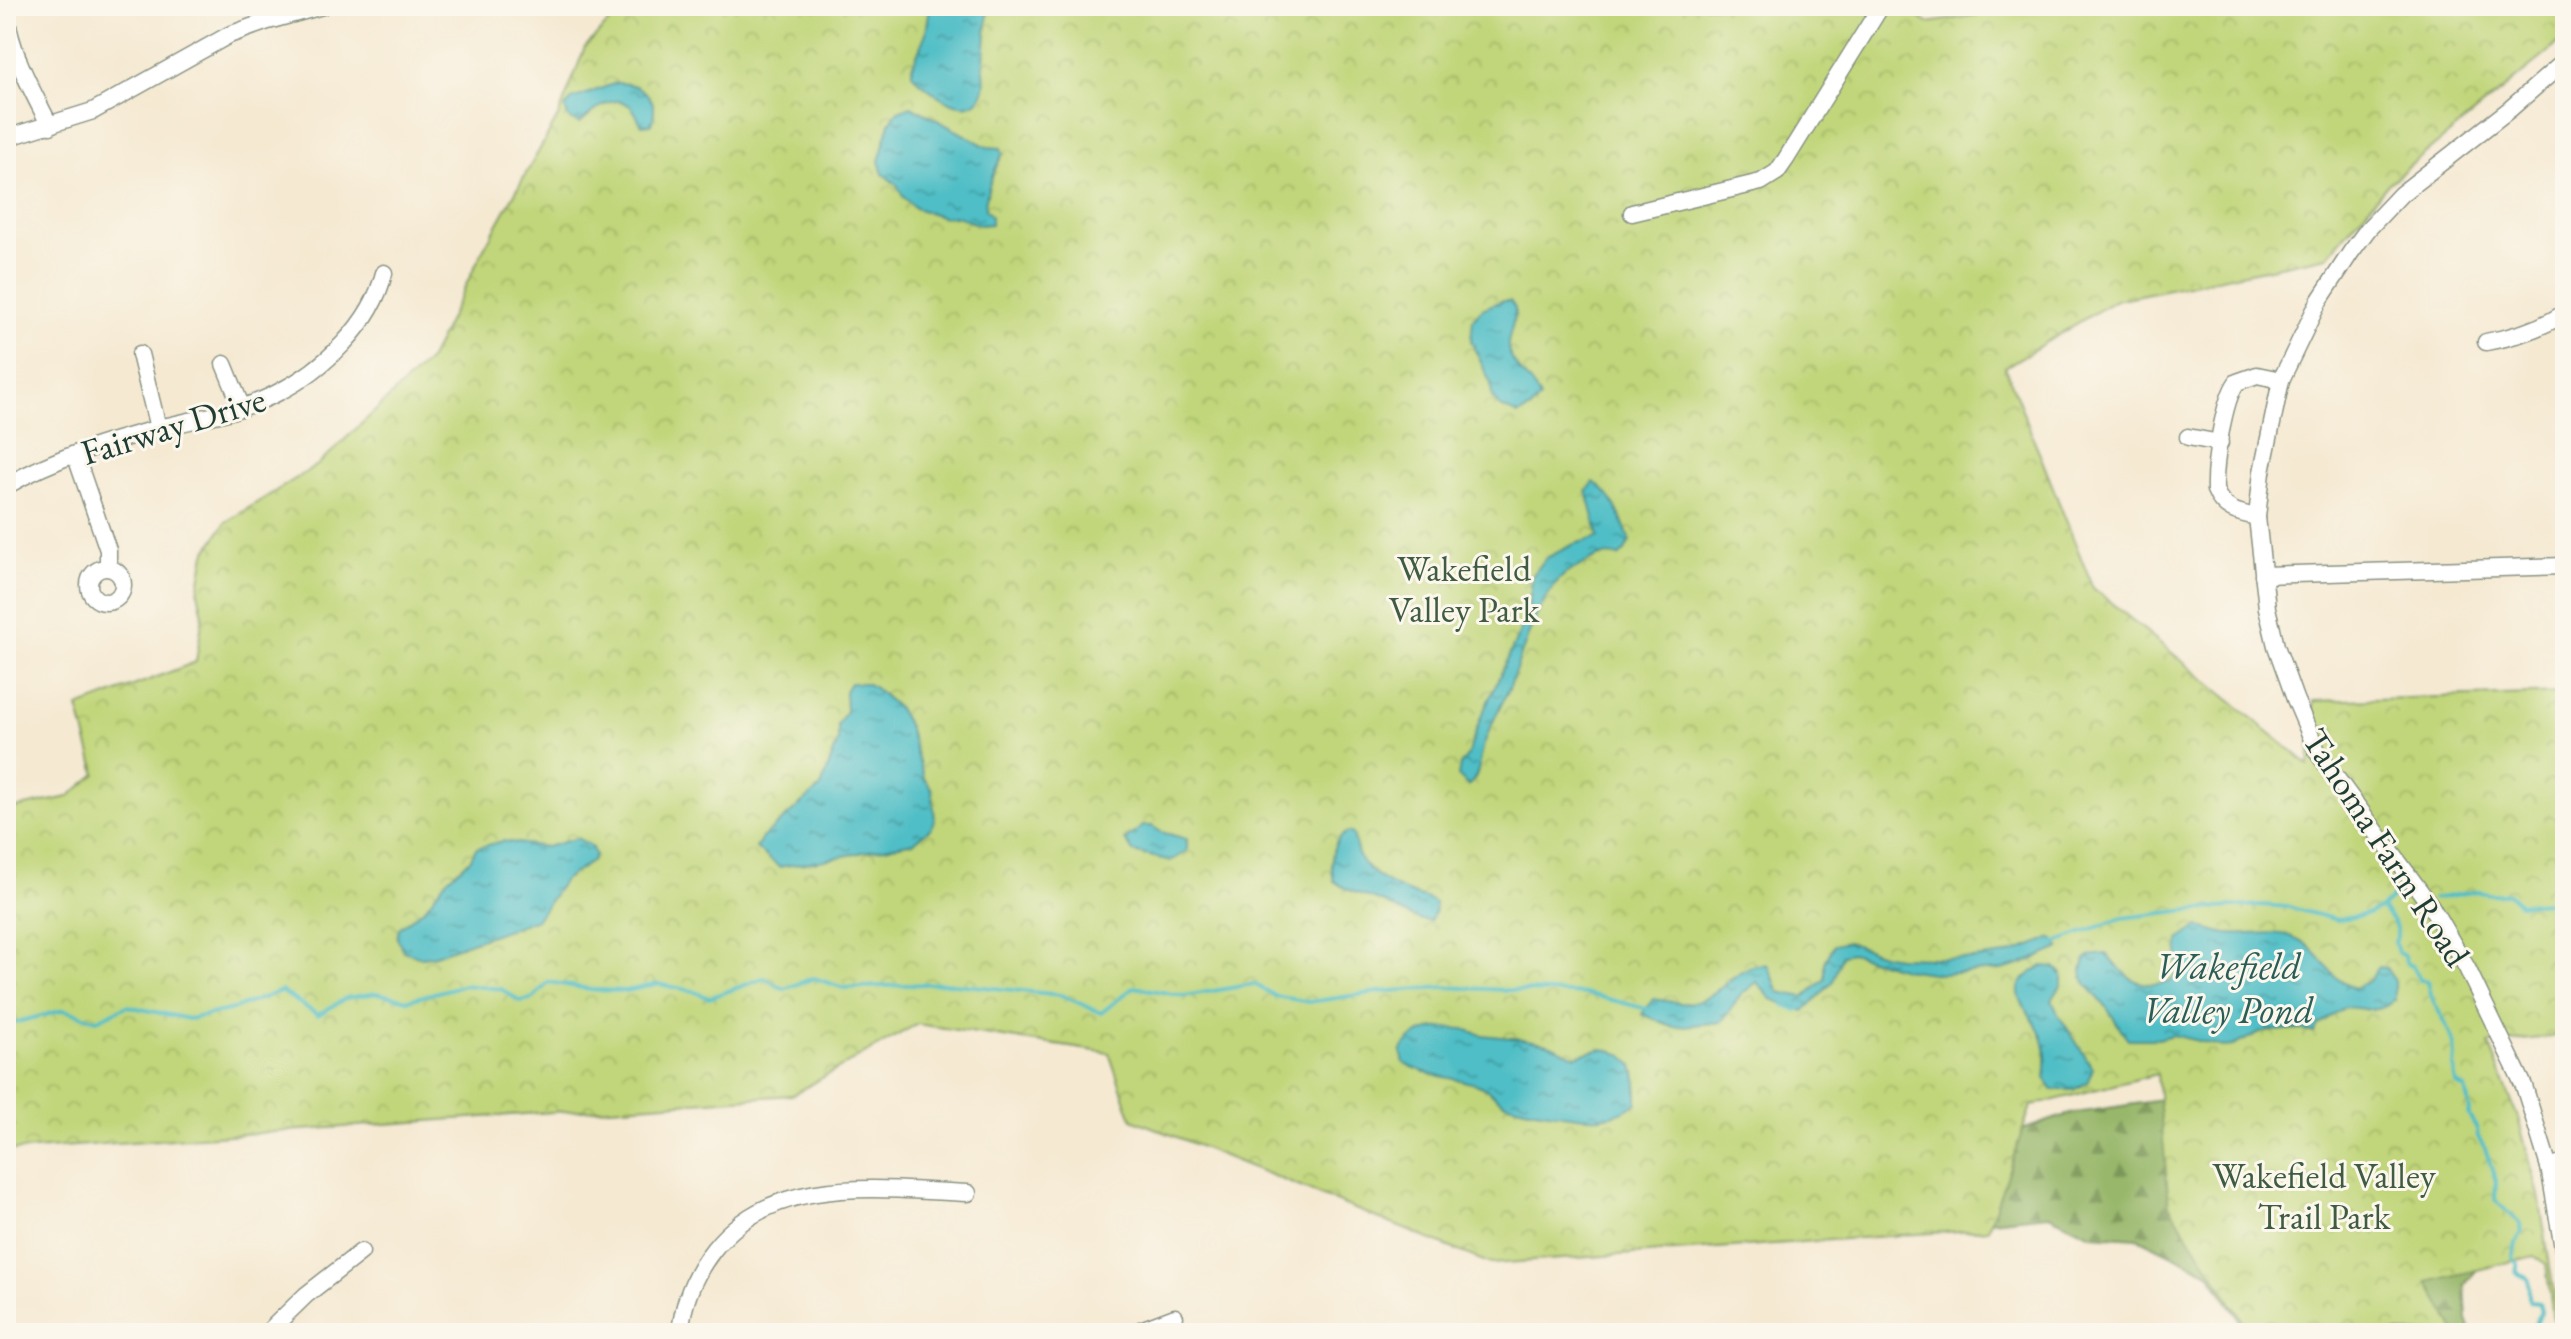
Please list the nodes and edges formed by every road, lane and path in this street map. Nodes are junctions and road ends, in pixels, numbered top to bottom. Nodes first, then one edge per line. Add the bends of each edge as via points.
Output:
1 (322, 6) edge
2 (1881, 6) edge
3 (6, 14) edge
4 (2564, 63) edge
5 (50, 126) junction
6 (6, 138) edge
7 (1632, 213) dead end
8 (384, 273) dead end
9 (2565, 313) edge
10 (2486, 342) dead end
11 (140, 354) dead end
12 (224, 364) dead end
13 (2281, 380) junction
14 (242, 408) junction
15 (158, 428) junction
16 (2188, 437) dead end
17 (2220, 443) junction
18 (75, 454) junction
19 (6, 486) edge
20 (2257, 517) junction
21 (2565, 566) edge
22 (108, 568) dead end
23 (2263, 575) junction
24 (2557, 1164) edge
25 (968, 1193) dead end
26 (361, 1252) dead end
27 (2565, 1260) edge
28 (1175, 1317) dead end
29 (267, 1333) edge
30 (680, 1333) edge
31 (1133, 1333) edge

1 - 5 street via 229,35 93,111
2 - 7 street via 1770,178
3 - 5 street via 20,66
4 - 13 street, Tahoma Farm Road via 2401,194 2368,229 2319,301
5 - 6 street
8 - 14 street, Fairway Drive via 375,302 331,354 294,384
9 - 10 street via 2512,338
11 - 15 street
12 - 14 street
13 - 17 street via 2257,375 2237,382 2228,398
13 - 20 street, Tahoma Farm Road
14 - 15 street, Fairway Drive
15 - 18 street, Fairway Drive
16 - 17 street
17 - 20 street via 2218,499 2228,509
18 - 19 street, Fairway Drive
18 - 22 street via 108,550
20 - 23 street, Tahoma Farm Road
21 - 23 street
23 - 24 street, Tahoma Farm Road via 2276,646 2318,753 2431,906 2467,968
24 - 27 street, Tahoma Farm Road
25 - 30 street via 820,1192 760,1209 733,1228 707,1258 686,1301
26 - 29 street
28 - 31 street

